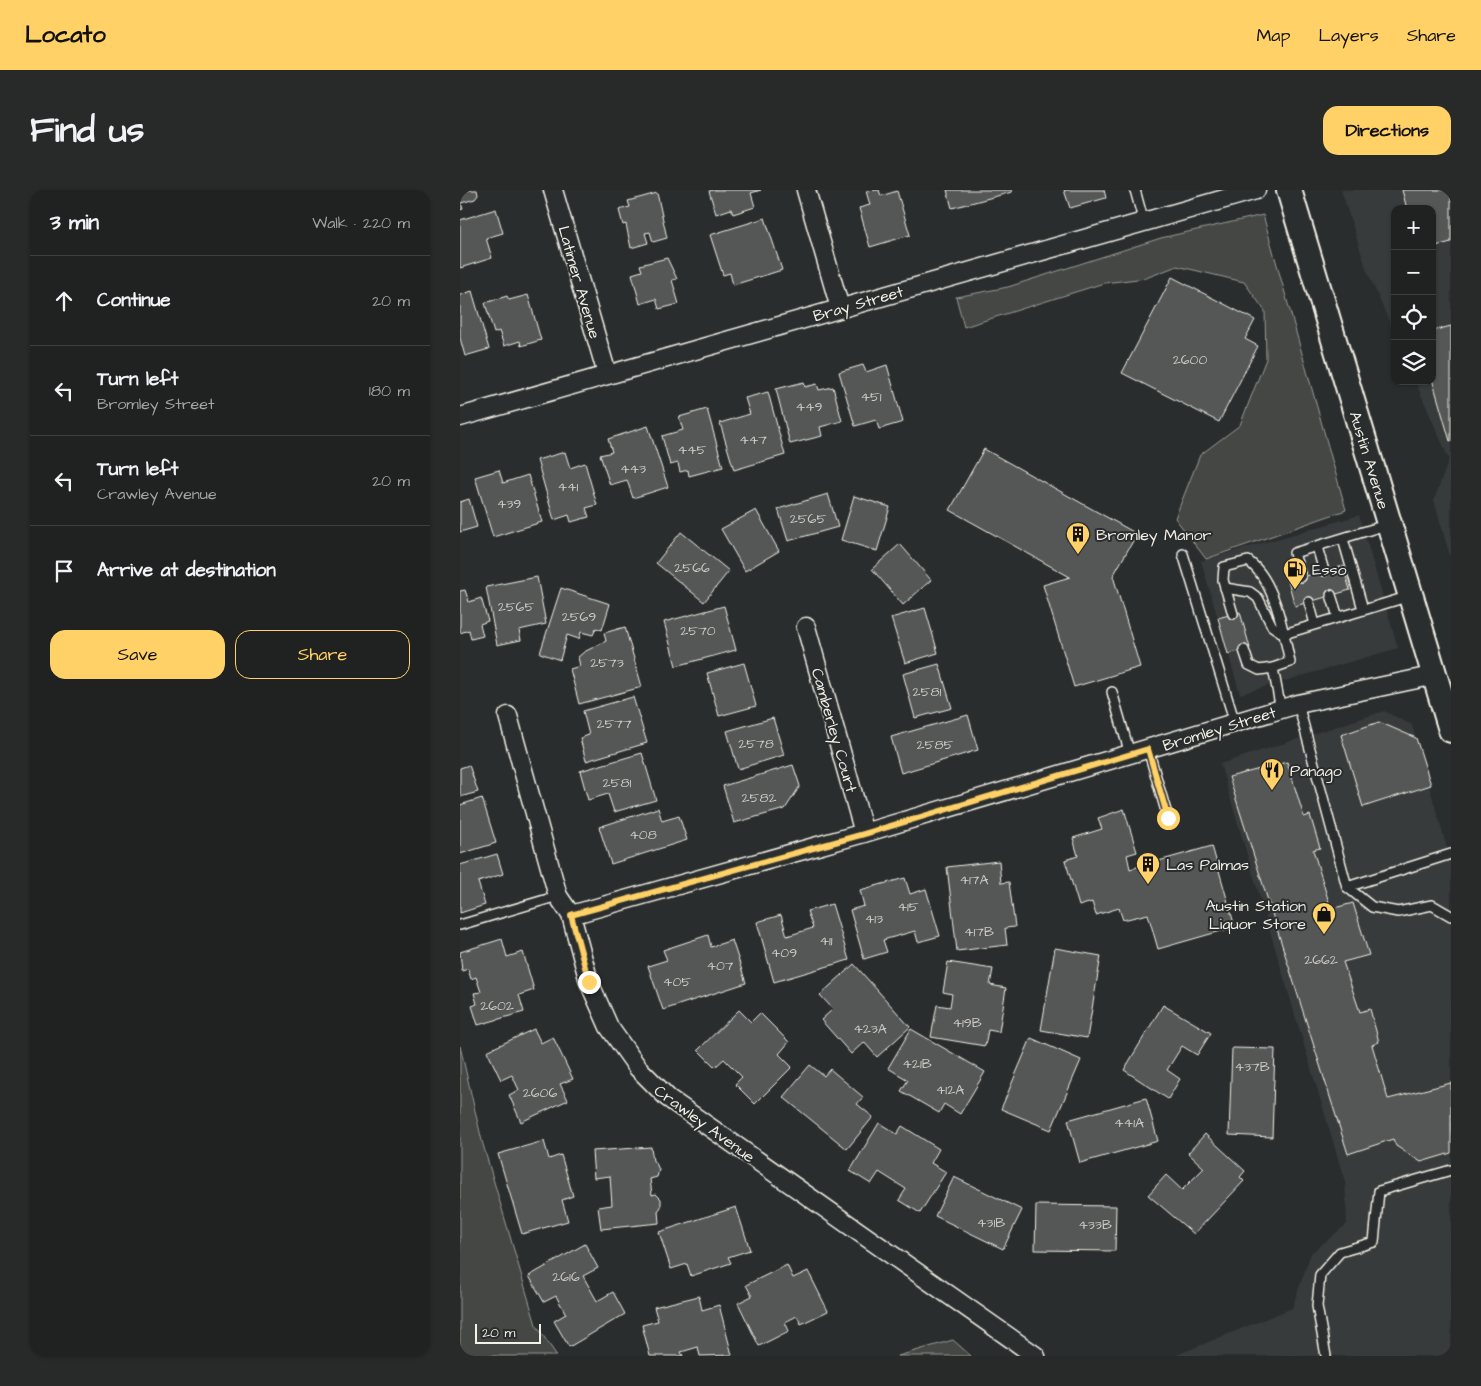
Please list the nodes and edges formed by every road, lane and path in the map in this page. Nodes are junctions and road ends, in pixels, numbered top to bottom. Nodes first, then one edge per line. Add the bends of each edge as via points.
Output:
1 (553, 190) edge
2 (806, 190) edge
3 (1135, 190) edge
4 (1256, 190) edge
5 (1289, 190) edge
6 (1144, 223) junction
7 (840, 308) junction
8 (607, 374) junction
9 (460, 417) edge
10 (1389, 524) junction
11 (1342, 539) junction
12 (1317, 547) junction
13 (1183, 554) dead end
14 (1324, 571) dead end
15 (1302, 578) dead end
16 (1225, 588) junction
17 (1411, 595) junction
18 (1331, 596) dead end
19 (1309, 602) dead end
20 (1363, 609) junction
21 (1233, 614) dead end
22 (1338, 617) junction
23 (1315, 624) junction
24 (806, 627) dead end
25 (1284, 634) junction
26 (1244, 650) dead end
27 (1273, 668) junction
28 (1440, 675) junction
29 (1112, 692) dead end
30 (1298, 704) junction
31 (1281, 710) junction
32 (508, 716) dead end
33 (1235, 723) junction
34 (1451, 730) edge
35 (1148, 749) junction
36 (1130, 754) junction
37 (1168, 818) dead end
38 (864, 834) junction
39 (1451, 854) edge
40 (1347, 887) junction
41 (558, 896) junction
42 (571, 915) junction
43 (1451, 916) edge
44 (460, 925) edge
45 (1451, 1170) edge
46 (1036, 1356) edge
47 (1326, 1356) edge

1 - 8 street, Latimer Avenue
2 - 7 street
3 - 6 lane
4 - 6 street, Bray Street
5 - 10 main road, Austin Avenue
6 - 7 street, Bray Street
7 - 8 street, Bray Street
8 - 9 street, Bray Street
10 - 11 lane
10 - 17 main road, Austin Avenue
11 - 12 lane
11 - 20 lane
12 - 14 lane
12 - 15 lane via 1294,553
13 - 33 lane
16 - 21 lane
16 - 25 lane via 1250,592 1258,598 1272,626
16 - 25 lane via 1224,567 1248,561 1256,567 1268,586
17 - 20 lane
17 - 28 main road, Austin Avenue
18 - 22 lane
19 - 23 lane
20 - 22 lane
22 - 23 lane
23 - 25 lane
24 - 38 street, Camberley Court
25 - 27 lane via 1290,662
26 - 27 lane via 1249,665 1259,670
27 - 31 lane
28 - 30 street, Bromley Street
28 - 34 main road, Austin Avenue
29 - 36 lane
30 - 31 street, Bromley Street
30 - 40 lane
31 - 33 street, Bromley Street
32 - 41 street, Crawley Avenue
33 - 35 street, Bromley Street
35 - 36 street, Bromley Street
35 - 37 lane
36 - 38 street, Bromley Street
38 - 42 street, Bromley Street
39 - 40 lane
40 - 43 lane via 1372,907 1398,912 1432,905
41 - 42 street, Crawley Avenue
41 - 44 lane
42 - 46 street, Crawley Avenue via 589,982 600,1009 619,1043 651,1083
45 - 47 lane via 1379,1191 1374,1242 1340,1252 1320,1275 1317,1306

